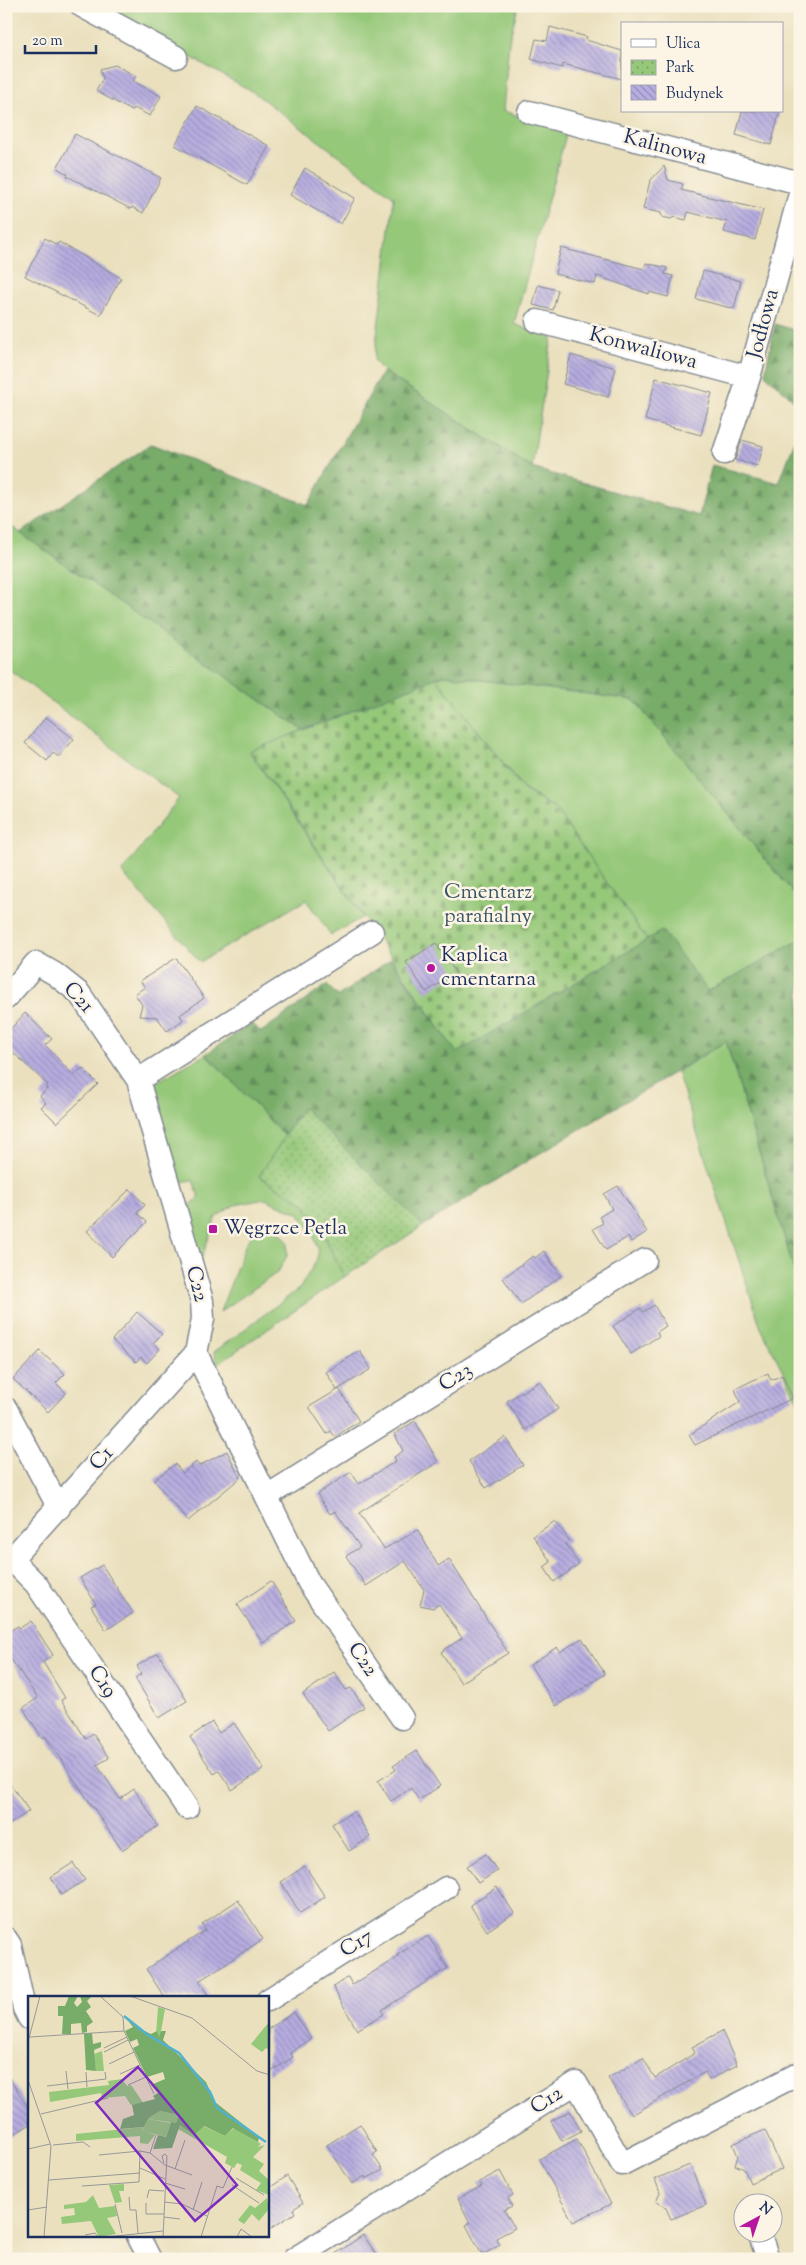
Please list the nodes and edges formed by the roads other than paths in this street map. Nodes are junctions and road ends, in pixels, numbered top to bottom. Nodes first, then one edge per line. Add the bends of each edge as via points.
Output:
1 (82, 6) edge
2 (176, 58) dead end
3 (529, 112) dead end
4 (800, 183) edge
5 (800, 194) edge
6 (537, 321) dead end
7 (749, 377) junction
8 (724, 454) dead end
9 (372, 932) dead end
10 (6, 998) edge
11 (138, 1080) junction
12 (645, 1260) dead end
13 (196, 1353) junction
14 (6, 1409) edge
15 (267, 1496) junction
16 (59, 1508) junction
17 (9, 1562) edge
18 (402, 1718) dead end
19 (187, 1808) dead end
20 (446, 1888) dead end
21 (6, 1939) edge
22 (269, 1999) edge
23 (28, 2016) edge
24 (800, 2073) edge
25 (139, 2238) edge
26 (762, 2242) edge
27 (150, 2259) edge
28 (294, 2259) edge
29 (768, 2259) edge

1 - 2 street
3 - 4 street, Kalinowa
5 - 7 street, Jodłowa
6 - 7 street, Konwaliowa
7 - 8 street, Jodłowa
9 - 11 street
10 - 11 street, C21 via 36,963 55,974 79,993
11 - 13 street, C22 via 202,1301 203,1319
12 - 15 street, C23
13 - 15 street, C22
13 - 16 street, C1
14 - 16 street
15 - 18 street, C22 via 308,1583
16 - 17 street, C1
17 - 19 street, C19 via 36,1584
20 - 22 street, C17
21 - 23 street
24 - 28 street, C12 via 622,2164 576,2083
25 - 27 street
26 - 29 street

